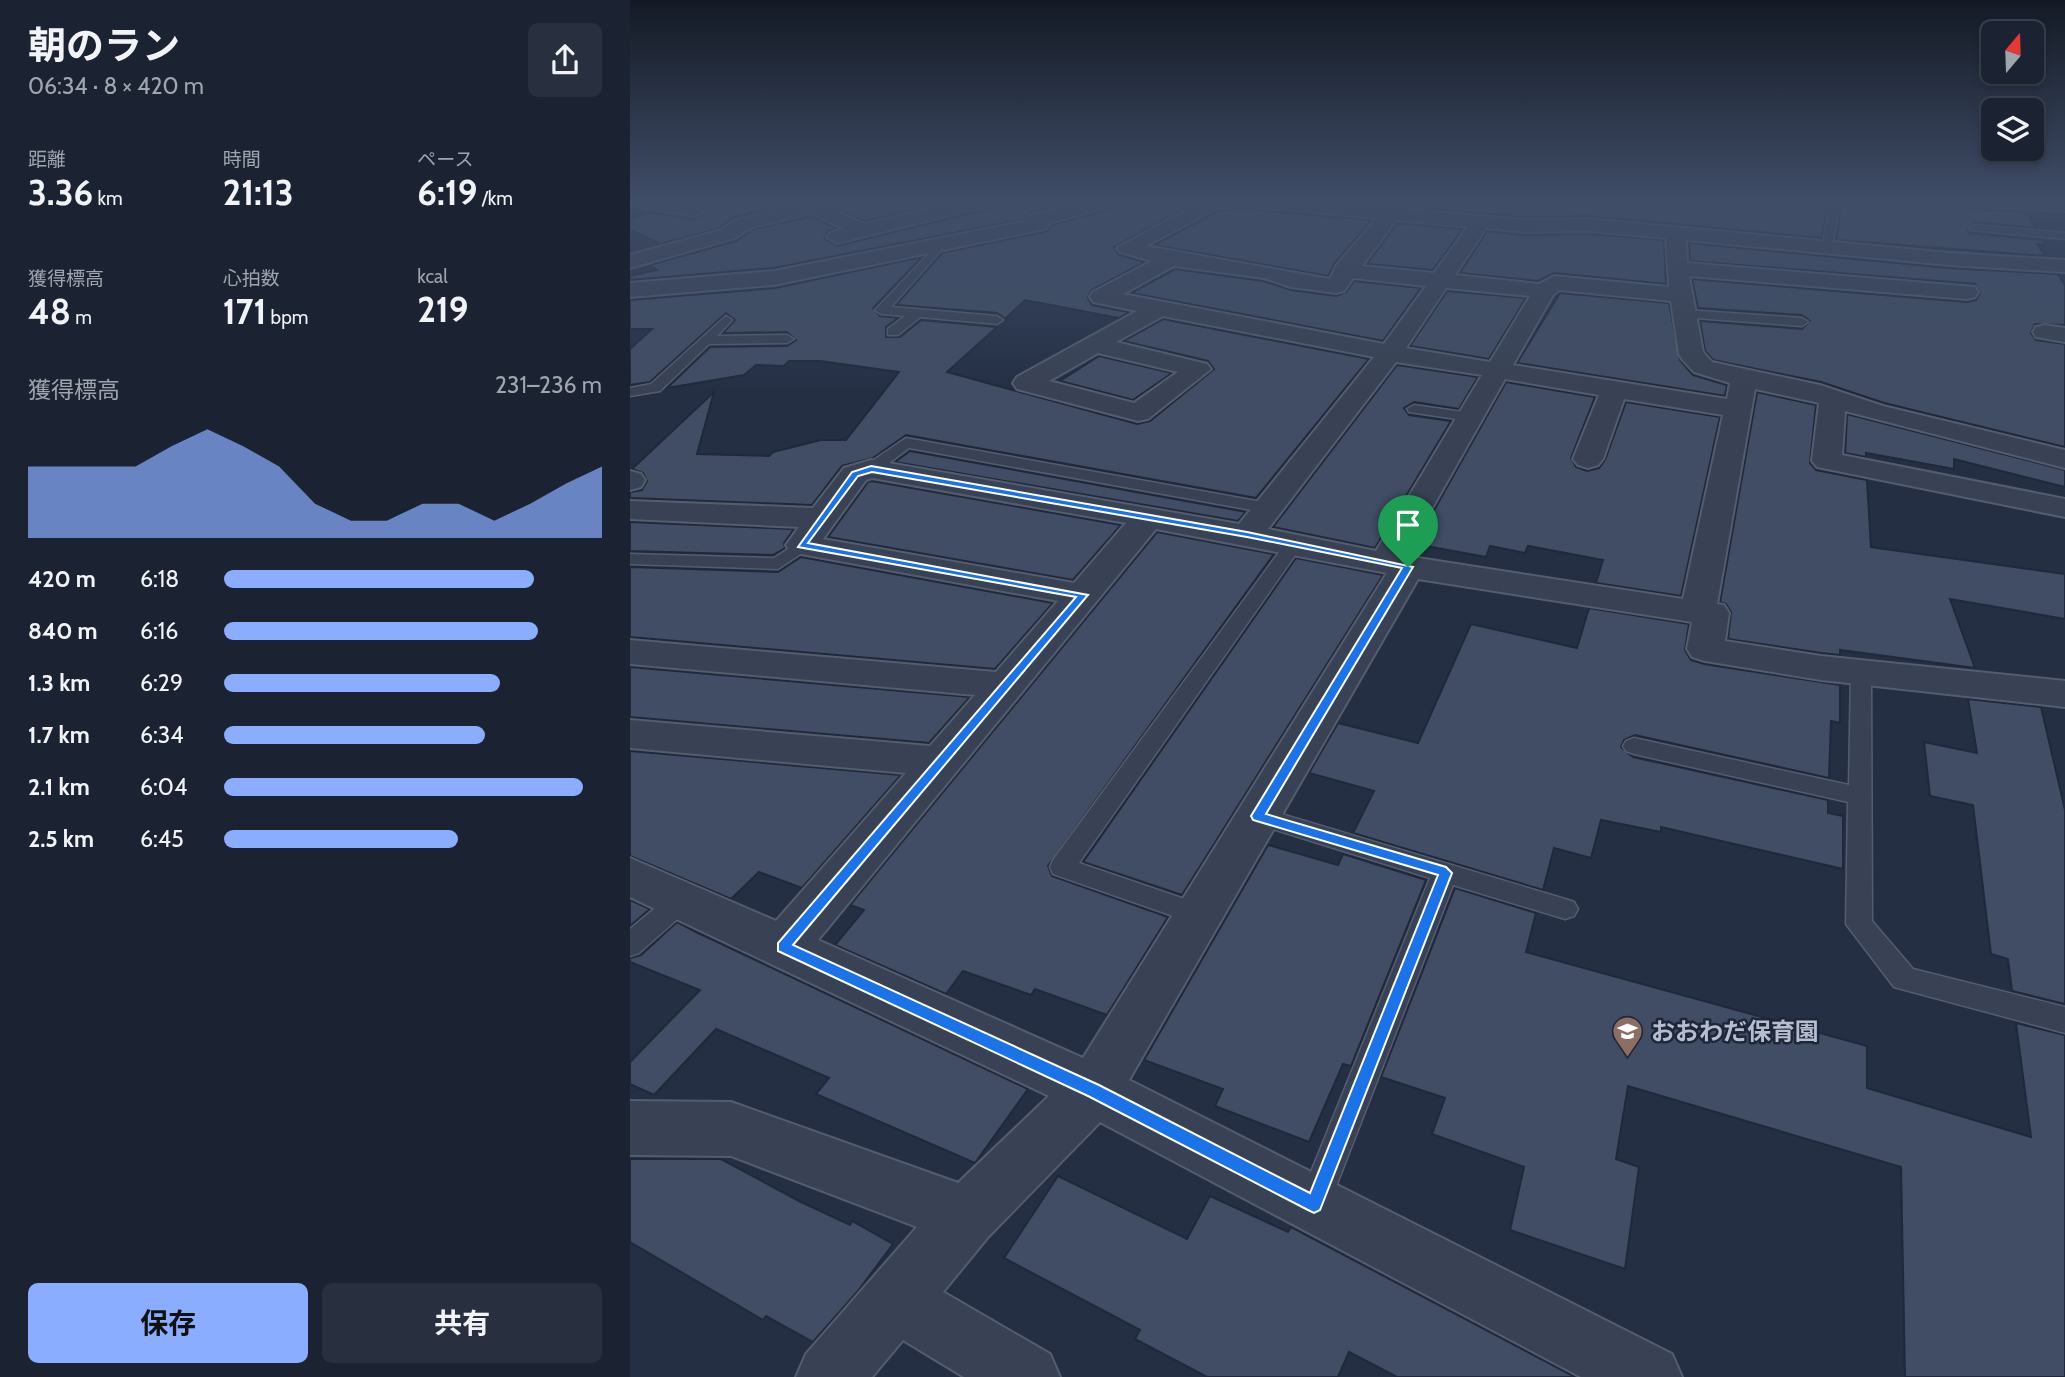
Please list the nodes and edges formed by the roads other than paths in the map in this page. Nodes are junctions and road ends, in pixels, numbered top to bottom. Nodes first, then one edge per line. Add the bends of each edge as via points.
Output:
1 (778, 264) edge
2 (845, 264) edge
3 (923, 264) edge
4 (1161, 264) edge
5 (1203, 264) edge
6 (1349, 264) edge
7 (1453, 264) edge
8 (1678, 264) edge
9 (1962, 264) edge
10 (2039, 264) edge
11 (2065, 266) edge
12 (1678, 269) junction
13 (1344, 271) junction
14 (794, 274) junction
15 (1442, 279) junction
16 (630, 290) edge
17 (1544, 292) junction
18 (1684, 304) junction
19 (1157, 309) junction
20 (917, 313) junction
21 (726, 320) dead end
22 (997, 320) dead end
23 (1802, 322) dead end
24 (893, 332) dead end
25 (787, 339) dead end
26 (705, 340) junction
27 (1096, 345) junction
28 (1390, 353) junction
29 (1498, 368) junction
30 (1615, 388) junction
31 (630, 392) edge
32 (1740, 394) junction
33 (1833, 399) junction
34 (1414, 409) dead end
35 (1470, 417) junction
36 (1588, 459) dead end
37 (2065, 459) edge
38 (871, 469) junction
39 (1268, 508) junction
40 (2065, 508) edge
41 (630, 510) edge
42 (1149, 517) junction
43 (810, 531) junction
44 (1247, 535) junction
45 (1294, 544) junction
46 (630, 559) edge
47 (1397, 565) junction
48 (1083, 595) junction
49 (1698, 612) junction
50 (630, 652) edge
51 (1861, 672) junction
52 (1007, 685) junction
53 (2064, 698) edge
54 (630, 734) edge
55 (1634, 746) dead end
56 (941, 762) junction
57 (1860, 796) junction
58 (1258, 816) junction
59 (1446, 873) junction
60 (630, 876) edge
61 (682, 900) junction
62 (1565, 909) dead end
63 (1199, 914) junction
64 (630, 945) edge
65 (783, 947) junction
66 (2065, 1020) edge
67 (1094, 1090) junction
68 (630, 1128) edge
69 (1314, 1204) junction
70 (967, 1216) junction
71 (895, 1300) junction
72 (1587, 1363) edge
73 (828, 1377) edge
74 (1027, 1377) edge
75 (1649, 1377) edge

1 - 14 street
2 - 14 street
3 - 20 lane via 881,310
4 - 19 street via 1101,297
5 - 13 street via 1336,286
6 - 13 street
7 - 15 street
8 - 12 street
9 - 12 street via 1972,302
10 - 11 street
12 - 18 street
13 - 15 street
14 - 16 street
15 - 17 street
15 - 28 street
17 - 18 street via 1554,283
17 - 29 street
18 - 23 lane
18 - 32 street via 1691,354
19 - 27 street
19 - 28 street
20 - 22 lane
20 - 24 lane
21 - 26 lane
25 - 26 lane
26 - 31 lane via 655,388
27 - 27 street via 1026,383 1138,413 1198,369
28 - 29 street
28 - 39 street
29 - 30 street
29 - 35 street
30 - 32 street
30 - 36 street
32 - 33 street via 1811,391
32 - 49 street
33 - 37 street
33 - 40 street via 1827,461
34 - 35 lane
35 - 47 street
38 - 39 lane via 906,443
38 - 42 street
38 - 43 street via 855,474
39 - 44 street
41 - 43 street
42 - 44 street
42 - 48 street
43 - 46 lane via 778,564
43 - 48 street
44 - 45 street
45 - 47 street
45 - 63 lane via 1062,867
47 - 49 street
47 - 58 street
48 - 52 street
49 - 51 street via 1711,613 1705,649
50 - 52 street
51 - 53 street
51 - 57 lane
52 - 56 street
54 - 56 street
55 - 57 lane
56 - 65 street
57 - 66 lane via 1859,924 1904,979
58 - 59 lane
58 - 63 street
59 - 62 lane
59 - 69 lane
60 - 61 street
61 - 64 lane
61 - 65 street
63 - 67 street
65 - 67 street
67 - 69 street
67 - 70 street
68 - 70 street via 731,1129
69 - 72 street
70 - 71 street
71 - 73 street
71 - 74 street
72 - 75 street

